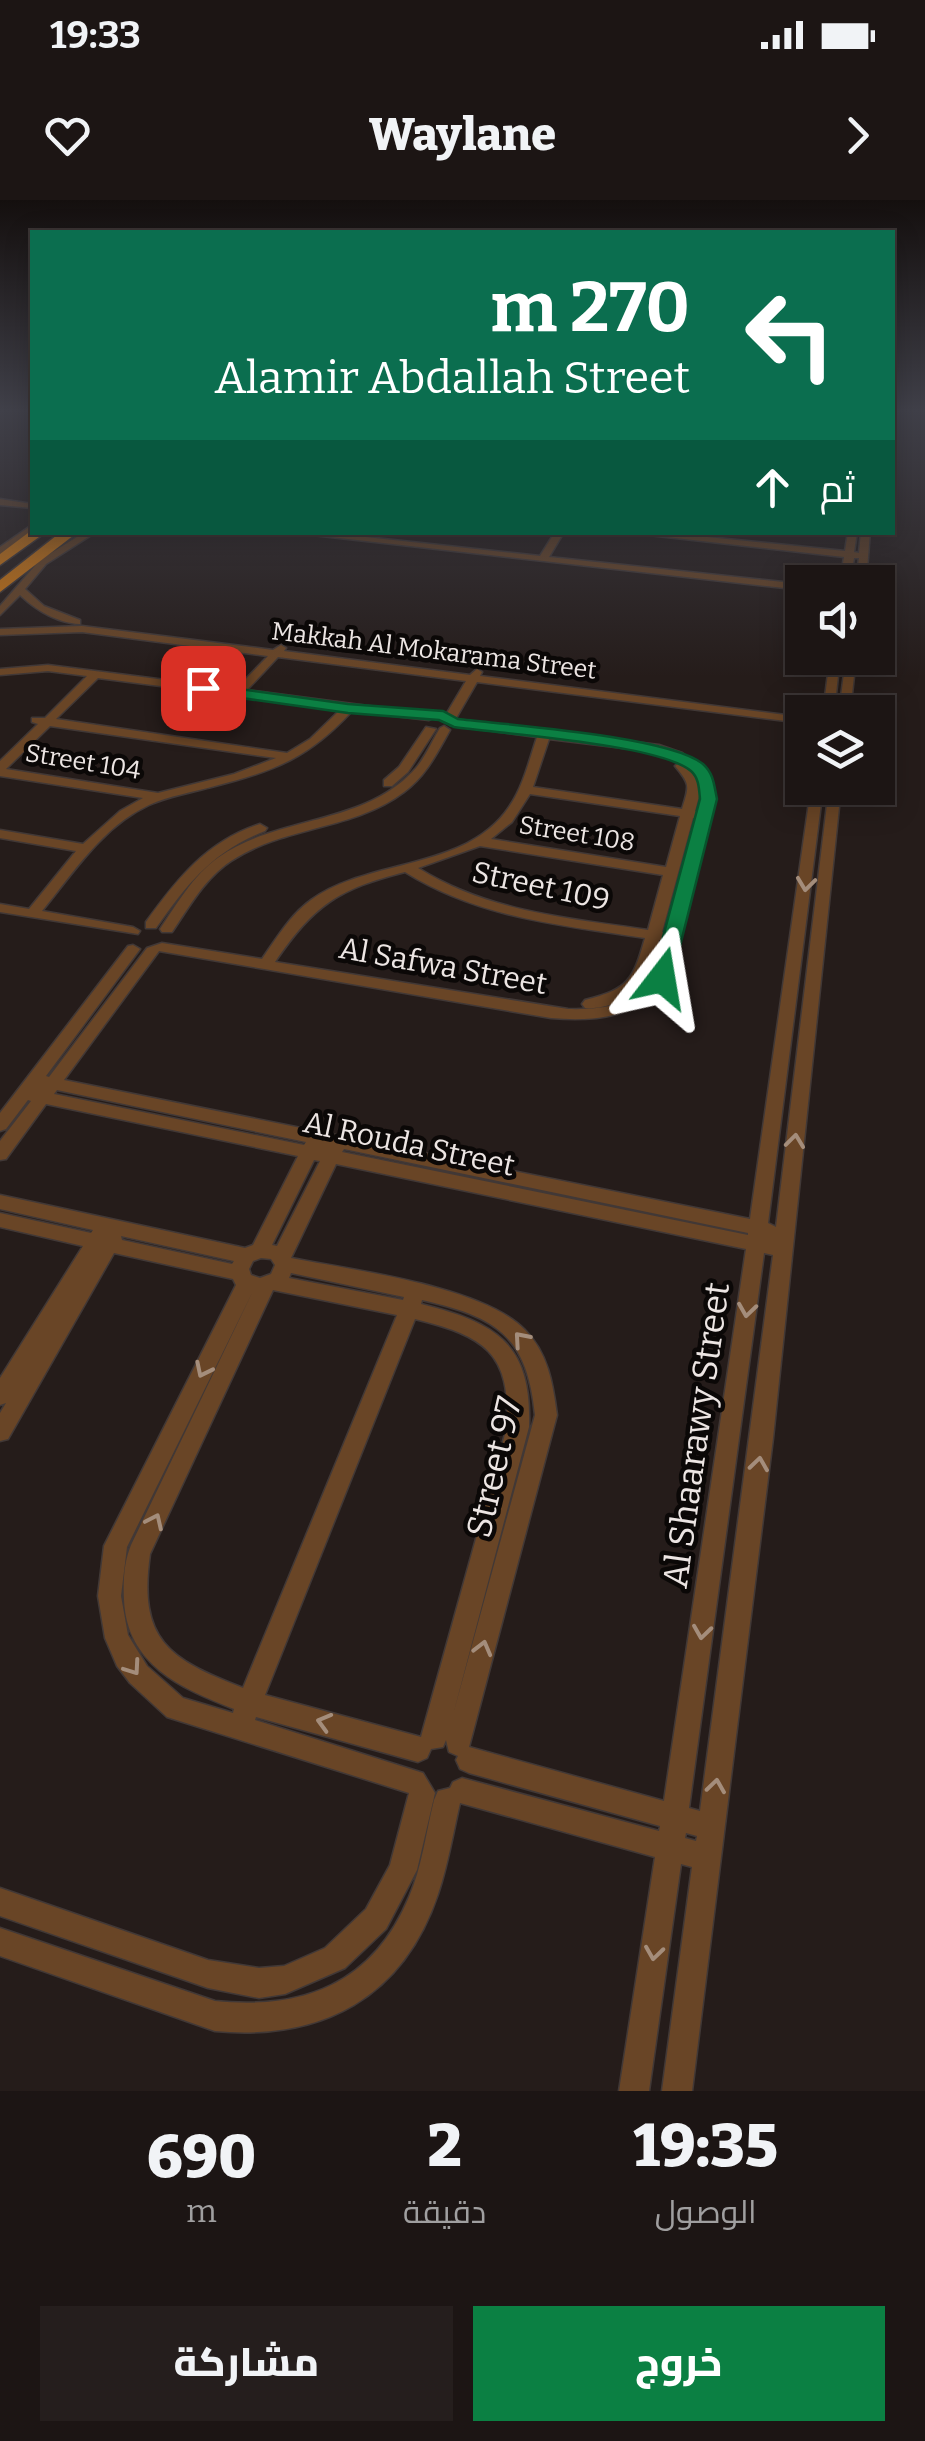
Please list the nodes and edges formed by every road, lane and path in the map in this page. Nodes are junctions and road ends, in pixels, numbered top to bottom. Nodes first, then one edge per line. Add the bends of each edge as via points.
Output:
1 (2, 500) edge
2 (30, 504) edge
3 (30, 529) edge
4 (35, 535) edge
5 (67, 535) edge
6 (90, 535) edge
7 (325, 535) edge
8 (359, 535) edge
9 (548, 535) edge
10 (558, 535) edge
11 (677, 535) edge
12 (702, 535) edge
13 (852, 535) edge
14 (866, 535) edge
15 (768, 540) edge
16 (430, 544) junction
17 (0, 551) edge
18 (849, 553) junction
19 (863, 554) junction
20 (540, 556) junction
21 (0, 561) edge
22 (847, 565) edge
23 (862, 565) edge
24 (698, 572) junction
25 (785, 579) edge
26 (785, 584) edge
27 (0, 588) edge
28 (21, 591) junction
29 (0, 612) edge
30 (116, 630) junction
31 (0, 632) edge
32 (285, 651) junction
33 (468, 674) junction
34 (0, 675) edge
35 (88, 678) junction
36 (243, 697) junction
37 (345, 711) junction
38 (785, 714) edge
39 (42, 721) junction
40 (440, 723) junction
41 (543, 737) junction
42 (0, 754) edge
43 (669, 756) junction
44 (292, 757) junction
45 (0, 770) edge
46 (524, 789) junction
47 (160, 797) junction
48 (816, 805) edge
49 (833, 805) edge
50 (686, 813) junction
51 (704, 816) junction
52 (0, 834) edge
53 (476, 841) junction
54 (88, 849) junction
55 (692, 861) junction
56 (407, 867) junction
57 (671, 869) junction
58 (688, 877) junction
59 (0, 908) edge
60 (32, 914) junction
61 (0, 919) edge
62 (663, 937) junction
63 (161, 938) junction
64 (131, 940) junction
65 (270, 958) junction
66 (38, 1089) junction
67 (0, 1125) edge
68 (313, 1144) junction
69 (335, 1148) junction
70 (0, 1154) edge
71 (0, 1202) edge
72 (0, 1220) edge
73 (106, 1235) junction
74 (757, 1236) junction
75 (783, 1241) junction
76 (262, 1269) junction
77 (412, 1300) junction
78 (0, 1396) edge
79 (0, 1432) edge
80 (250, 1701) junction
81 (239, 1730) junction
82 (445, 1747) junction
83 (436, 1792) junction
84 (674, 1816) junction
85 (711, 1827) junction
86 (670, 1847) junction
87 (708, 1858) junction
88 (0, 1902) edge
89 (0, 1942) edge
90 (634, 2091) edge
91 (677, 2091) edge

1 - 2 street
3 - 17 street
4 - 21 highway
5 - 27 highway
6 - 28 street via 43,562
7 - 16 street
8 - 16 street
9 - 20 street
10 - 20 street
11 - 15 street
12 - 15 street
13 - 18 street
14 - 19 street
15 - 18 street
16 - 20 street
18 - 19 street
18 - 22 street
19 - 23 street
20 - 24 street
24 - 25 street
24 - 26 street
28 - 29 street
28 - 30 street, Makkah Al Mokarama Street via 52,614
30 - 31 street, Makkah Al Mokarama Street
30 - 32 street, Makkah Al Mokarama Street
32 - 33 street, Makkah Al Mokarama Street
32 - 36 street
33 - 38 street, Makkah Al Mokarama Street
33 - 40 street
34 - 35 street
35 - 36 street
35 - 39 street
36 - 37 street
37 - 40 street
37 - 44 street
39 - 42 street
39 - 44 street
39 - 45 street
40 - 41 street
40 - 63 street via 418,772 401,788 246,845 206,874
41 - 43 street
41 - 46 street
43 - 50 street via 695,786
43 - 51 street via 704,775
44 - 47 street
45 - 47 street, Street 104
46 - 50 street
46 - 53 street via 509,817
47 - 54 street via 123,814
48 -> 74 street, Al Shaarawy Street
75 -> 49 street, Al Shaarawy Street
50 - 51 street
50 - 57 street
51 - 55 street
52 - 54 street
53 - 56 street
53 - 57 street, Street 108
54 - 60 street
55 - 57 street
55 - 58 street
56 - 62 street, Street 109 via 487,908
56 - 65 street via 324,897
57 - 58 street
57 - 62 street
58 - 62 street
59 - 60 street
60 - 64 street
61 - 64 street
62 - 65 street, Al Safwa Street via 662,978 647,996 588,1016
63 - 64 street
63 - 64 street, Al Safwa Street
63 - 65 street, Al Safwa Street
63 - 66 street
64 - 66 street
66 - 67 street
66 - 68 street, Al Rouda Street
66 - 70 street
68 - 69 street, Al Rouda Street
68 - 76 street
69 - 74 street, Al Rouda Street
69 - 76 street
71 - 73 street, Street 97
72 - 73 street, Street 97
73 - 76 street, Street 97
73 - 78 street
73 - 79 street
74 - 75 street, Al Rouda Street
74 -> 84 street, Al Shaarawy Street
85 -> 75 street, Al Shaarawy Street
76 - 77 street, Street 97
80 -> 76 street via 185,1676 157,1654 139,1624 133,1589 139,1554
76 -> 81 street via 116,1546 109,1576 115,1637 129,1665 176,1708
77 - 80 street
77 - 82 street, Street 97 via 492,1341 508,1358 522,1403
80 - 81 street
82 -> 80 street
81 - 83 street
82 - 83 street via 412,1765
82 - 83 street via 471,1771
82 - 84 street
83 - 86 street
83 - 88 street via 376,1919 335,1958 286,1980 221,1978
83 - 89 street via 423,1899 406,1934 368,1977 321,2008 250,2022 215,2016
84 - 85 street
84 - 86 street, Al Shaarawy Street
85 - 87 street, Al Shaarawy Street
86 - 87 street
86 -> 90 street, Al Shaarawy Street
87 - 91 street, Al Shaarawy Street

